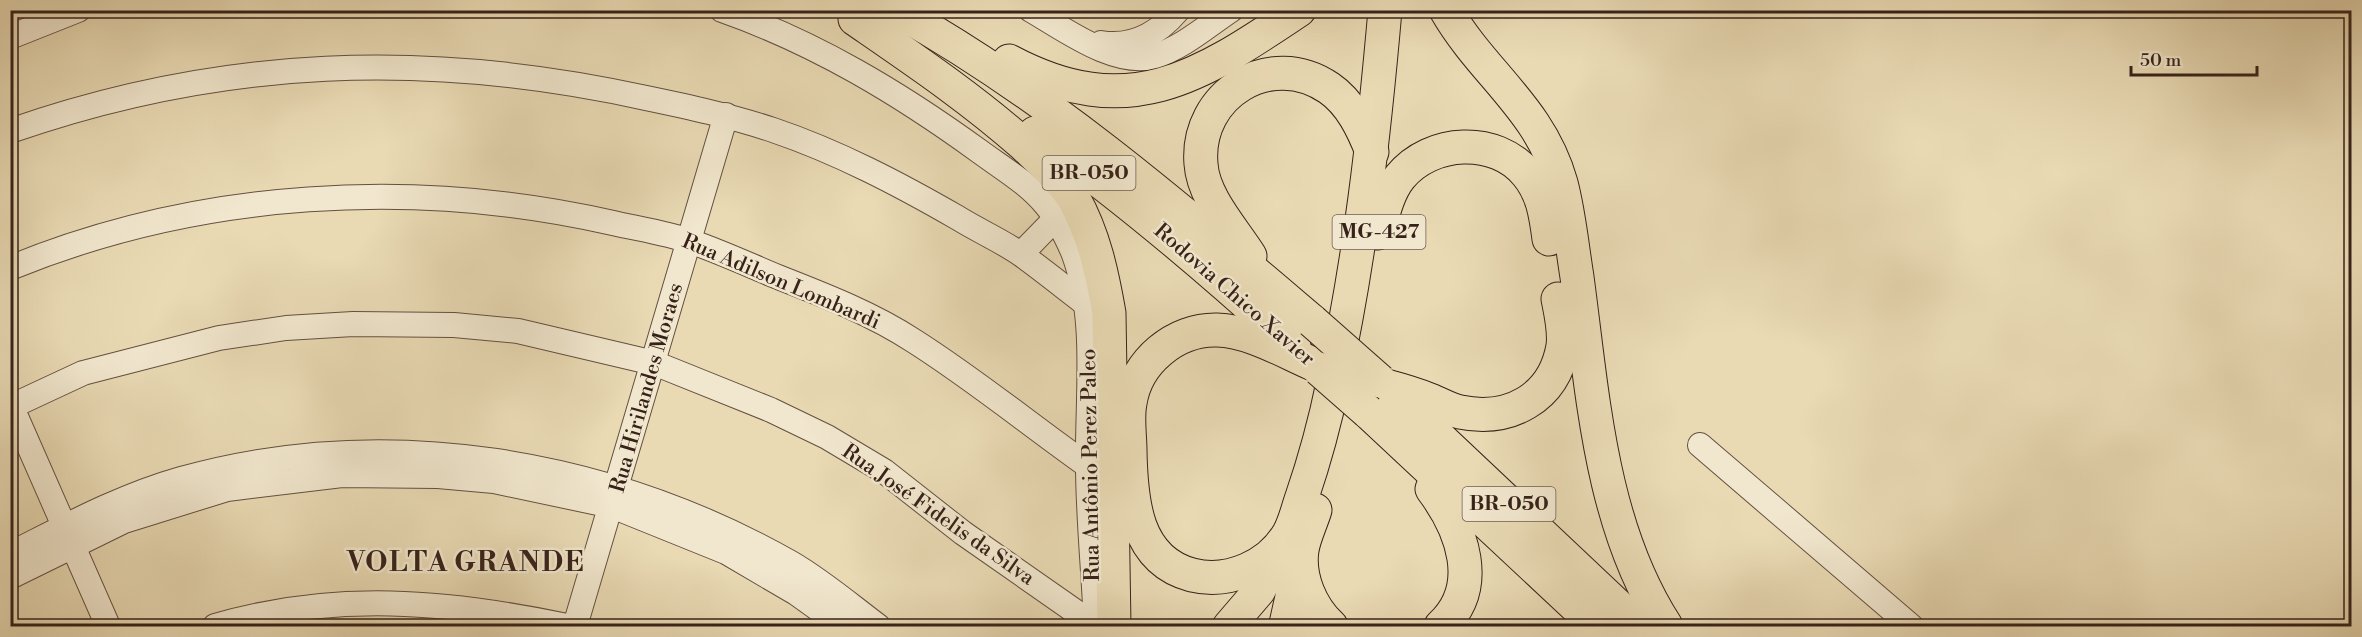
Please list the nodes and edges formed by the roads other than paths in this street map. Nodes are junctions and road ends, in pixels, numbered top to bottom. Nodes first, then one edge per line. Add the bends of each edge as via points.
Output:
1 (78, 10) edge
2 (722, 10) edge
3 (896, 10) edge
4 (1031, 10) edge
5 (1178, 10) edge
6 (1231, 10) edge
7 (1299, 10) edge
8 (1386, 10) edge
9 (1396, 10) edge
10 (1446, 10) edge
11 (844, 15) edge
12 (10, 37) edge
13 (1081, 39) junction
14 (726, 115) junction
15 (10, 131) edge
16 (1372, 154) junction
17 (1056, 218) junction
18 (1378, 233) junction
19 (690, 241) junction
20 (1021, 254) junction
21 (10, 268) edge
22 (1269, 284) junction
23 (1086, 304) junction
24 (654, 363) junction
25 (1316, 366) junction
26 (1378, 393) junction
27 (11, 405) edge
28 (1391, 435) junction
29 (1328, 445) junction
30 (1700, 445) dead end
31 (1088, 466) junction
32 (615, 496) junction
33 (67, 536) junction
34 (1295, 541) junction
35 (10, 554) edge
36 (10, 577) edge
37 (1912, 625) edge
38 (1102, 626) edge
39 (108, 627) edge
40 (216, 627) edge
41 (567, 627) edge
42 (575, 627) edge
43 (842, 627) edge
44 (878, 627) edge
45 (1229, 627) edge
46 (1285, 627) edge
47 (1331, 627) edge
48 (1441, 627) edge
49 (1597, 627) edge
50 (1639, 627) edge
51 (1666, 627) edge

1 - 12 street
2 - 17 street, Rua Antônio Perez Paleo via 860,71 930,115 1022,183
3 - 7 highway via 971,41 1034,74 1082,89 1110,92 1191,76 1223,60
3 - 22 highway, Rodovia Chico Xavier / BR-050 via 1007,78 1083,133
4 - 13 street
5 - 13 street via 1159,30 1137,41 1110,44
6 - 13 street via 1155,57 1127,58
8 - 16 highway, MG-427
9 - 18 highway, MG-427
10 - 51 highway via 1480,60 1535,122 1561,182 1613,504 1637,571
11 - 25 highway, Rodovia Chico Xavier / BR-050 via 954,75 1076,162 1218,276
11 - 38 highway via 948,82 1012,134 1060,180 1083,217 1100,264 1109,313
14 - 15 street via 533,77 427,67 322,67 222,77 160,89
14 - 19 street, Rua Hirilandes Moraes
14 - 20 street via 775,130 876,172
16 - 22 highway via 1352,111 1330,89 1306,77 1278,73 1261,76 1227,94 1215,107 1201,144 1203,174 1208,190
16 - 29 highway, MG-427
17 - 20 street
17 - 23 street, Rua Antônio Perez Paleo via 1073,253
18 - 26 highway via 1393,187 1401,175 1428,156 1465,146 1502,155 1527,174 1542,201 1563,329 1563,345 1544,387 1533,399 1504,413 1486,417 1456,412 1410,392
18 - 29 highway, MG-427 via 1363,320
19 - 21 street, Rua Adilson Lombardi via 554,210 490,201 342,197 192,214 106,235
19 - 24 street, Rua Hirilandes Moraes
19 - 31 street, Rua Adilson Lombardi via 819,293 913,340
20 - 23 street
22 - 26 highway, Rodovia Chico Xavier / BR-050, bridge via 1312,321
23 - 31 street, Rua Antônio Perez Paleo
24 - 27 street, Rua José Fidelis da Silva via 518,331 354,324 286,328 219,338 128,360 83,373
24 - 32 street, Rua Hirilandes Moraes
24 - 38 street, Rua José Fidelis da Silva via 827,437 884,471 963,533
25 - 26 highway, Rodovia Chico Xavier / BR-050, bridge
25 - 34 highway via 1240,334 1216,330 1187,334 1149,361 1139,375 1129,404 1133,508 1145,539 1165,561 1193,575 1226,576 1255,567
26 - 28 highway, Rodovia Chico Xavier / BR-050
26 - 50 highway, Rodovia Chico Xavier / BR-050
27 - 33 street
28 - 48 highway via 1451,517 1464,551 1460,599
28 - 49 highway, Rodovia Chico Xavier / BR-050
29 - 34 highway, MG-427
30 - 37 street
31 - 38 street, Rua Antônio Perez Paleo
32 - 33 street via 438,476 342,475 227,489
32 - 42 street, Rua Hirilandes Moraes
32 - 43 street via 726,552 795,593
32 - 44 street via 741,536 825,586
33 - 35 street
33 - 36 street
33 - 39 street
34 - 45 main road, MG-427
34 - 46 main road, MG-427
34 - 47 highway via 1309,595
40 - 41 street via 289,611 417,603

